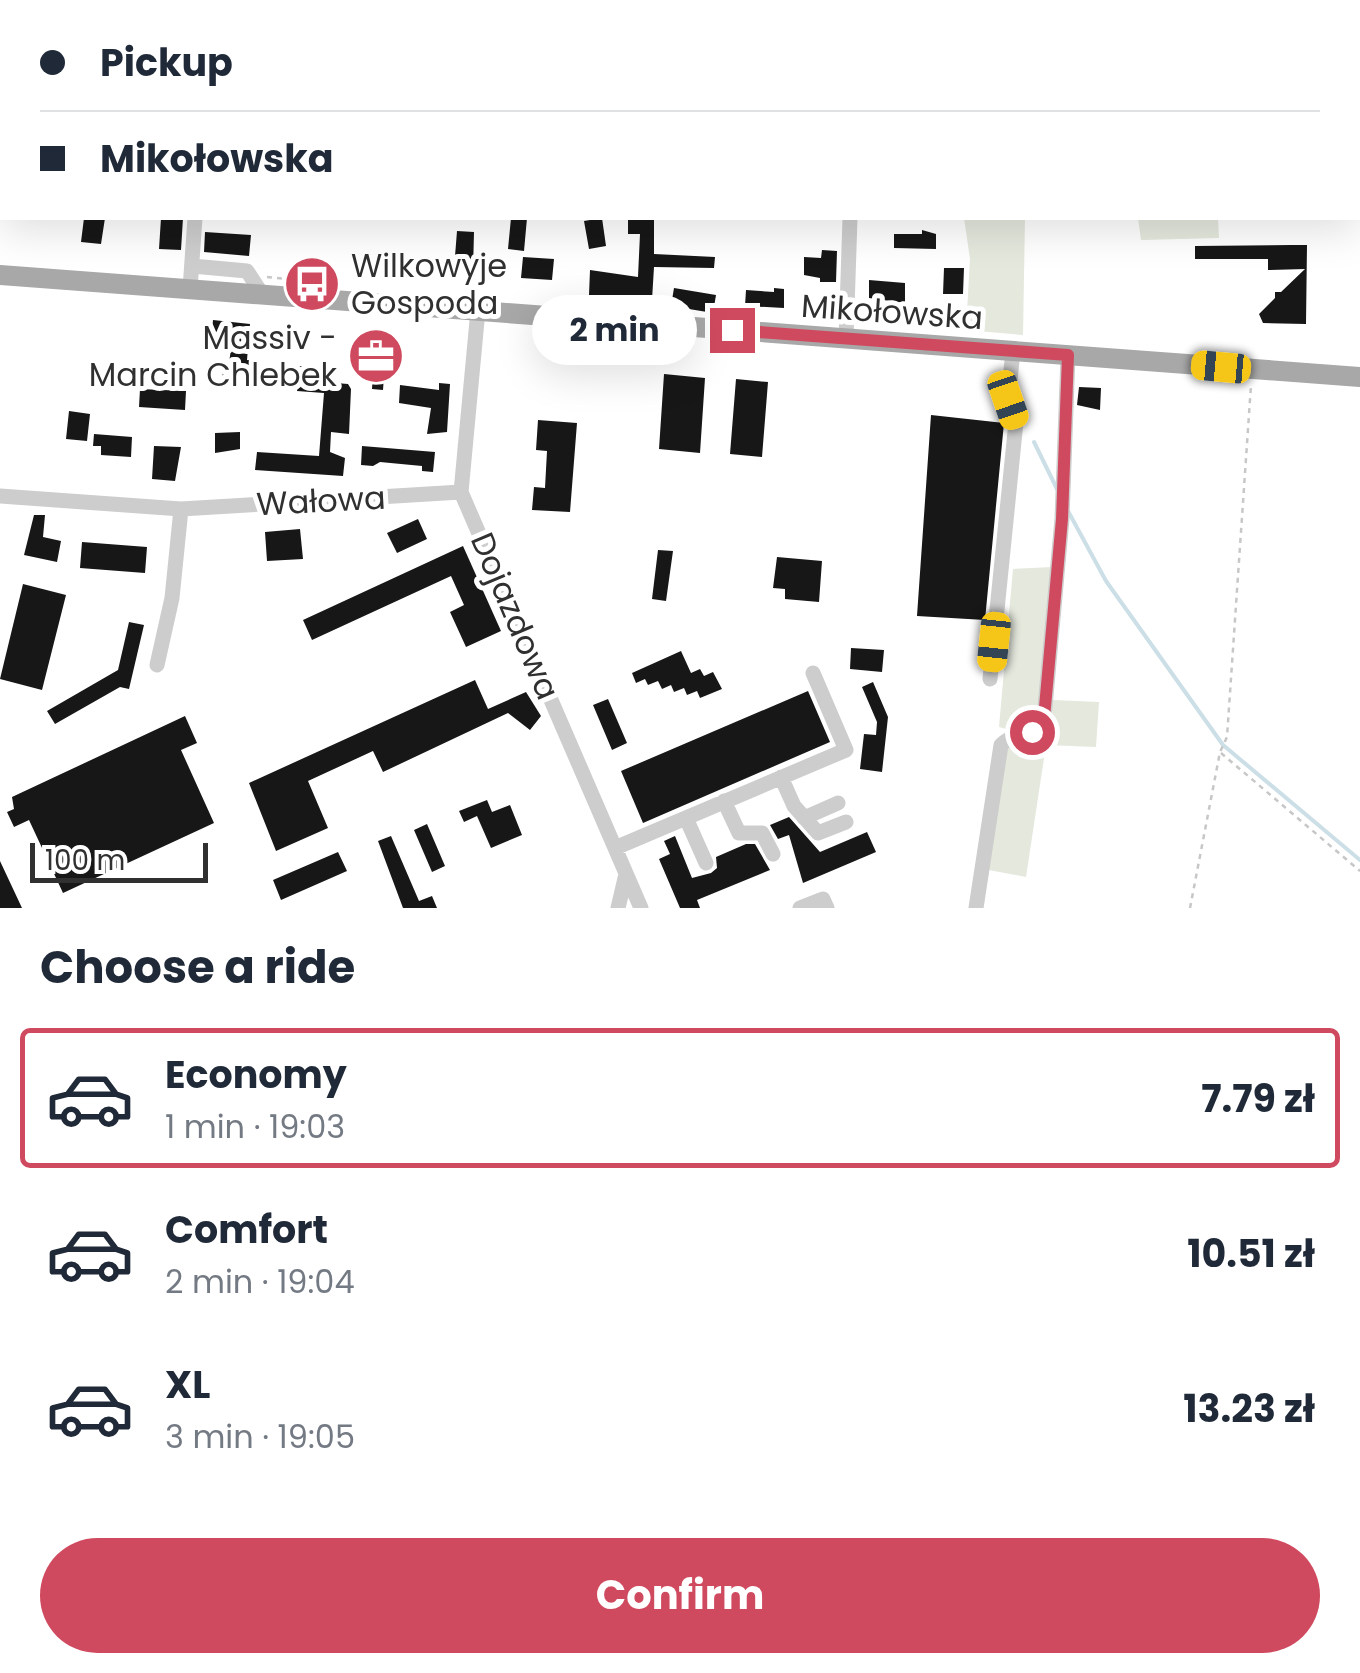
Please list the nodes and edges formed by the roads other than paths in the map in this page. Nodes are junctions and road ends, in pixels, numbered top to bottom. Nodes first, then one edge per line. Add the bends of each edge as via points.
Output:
1 (196, 220) edge
2 (850, 220) edge
3 (192, 266) junction
4 (0, 275) edge
5 (190, 288) junction
6 (262, 294) junction
7 (478, 310) junction
8 (846, 339) junction
9 (1013, 351) junction
10 (1068, 355) junction
11 (1360, 378) edge
12 (461, 492) junction
13 (0, 496) edge
14 (181, 509) junction
15 (156, 665) dead end
16 (813, 672) dead end
17 (990, 679) dead end
18 (781, 777) junction
19 (724, 802) junction
20 (838, 803) dead end
21 (686, 818) junction
22 (804, 818) junction
23 (846, 822) dead end
24 (614, 848) junction
25 (772, 854) dead end
26 (706, 863) dead end
27 (626, 874) junction
28 (618, 908) edge
29 (640, 908) edge
30 (800, 908) edge
31 (827, 908) edge
32 (976, 908) edge

1 - 3 street
2 - 8 street
3 - 5 street
3 - 6 street via 247,271
4 - 5 main road, Mikołowska
5 - 6 main road, Mikołowska
6 - 7 main road, Mikołowska
7 - 8 main road, Mikołowska
7 - 12 street, Dojazdowa
8 - 9 main road, Mikołowska
9 - 10 main road, Mikołowska
9 - 17 street via 1008,400 1016,422
10 - 11 main road, Mikołowska
10 - 32 street via 1044,718 1032,732 1001,745
12 - 14 street, Wałowa
12 - 24 street, Dojazdowa
13 - 14 street, Wałowa
14 - 15 street via 174,589
16 - 18 street via 846,750
18 - 19 street
18 - 22 street
19 - 21 street
19 - 25 street via 738,833 762,833
20 - 22 street
21 - 24 street
21 - 26 street
22 - 23 street via 818,833
24 - 27 street, Dojazdowa
27 - 28 street
27 - 29 street, Dojazdowa
30 - 31 street via 823,899

